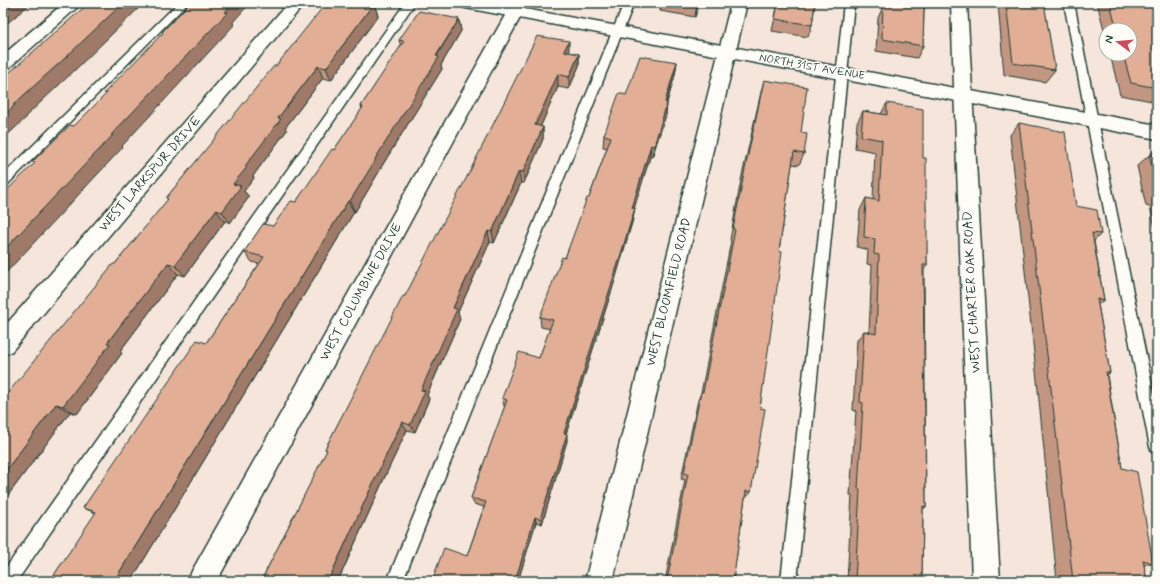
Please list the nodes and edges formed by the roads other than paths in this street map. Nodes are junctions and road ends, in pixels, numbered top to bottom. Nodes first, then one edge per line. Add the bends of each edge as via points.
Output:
1 (74, 3) edge
2 (183, 3) edge
3 (297, 3) edge
4 (410, 3) edge
5 (466, 3) edge
6 (629, 3) edge
7 (739, 3) edge
8 (849, 3) edge
9 (959, 3) edge
10 (1069, 3) edge
11 (517, 8) edge
12 (618, 31) junction
13 (727, 52) junction
14 (3, 64) edge
15 (842, 72) junction
16 (964, 96) junction
17 (1092, 119) junction
18 (1157, 132) edge
19 (3, 182) edge
20 (3, 345) edge
21 (1157, 447) edge
22 (7, 581) edge
23 (202, 581) edge
24 (395, 581) edge
25 (598, 581) edge
26 (790, 581) edge
27 (986, 581) edge

1 - 14 street
2 - 19 lane
3 - 20 street, WEST LARKSPUR DRIVE
4 - 22 lane
5 - 11 street, NORTH 31ST AVENUE
6 - 12 lane
7 - 13 street, WEST BLOOMFIELD ROAD
8 - 15 lane
9 - 16 street, WEST CHARTER OAK ROAD
10 - 17 lane
11 - 12 street, NORTH 31ST AVENUE
11 - 23 street, WEST COLUMBINE DRIVE
12 - 13 street, NORTH 31ST AVENUE
12 - 24 lane
13 - 15 street, NORTH 31ST AVENUE
13 - 25 street, WEST BLOOMFIELD ROAD
15 - 16 street, NORTH 31ST AVENUE
15 - 26 lane
16 - 17 street, NORTH 31ST AVENUE
16 - 27 street, WEST CHARTER OAK ROAD
17 - 18 street, NORTH 31ST AVENUE
17 - 21 lane

